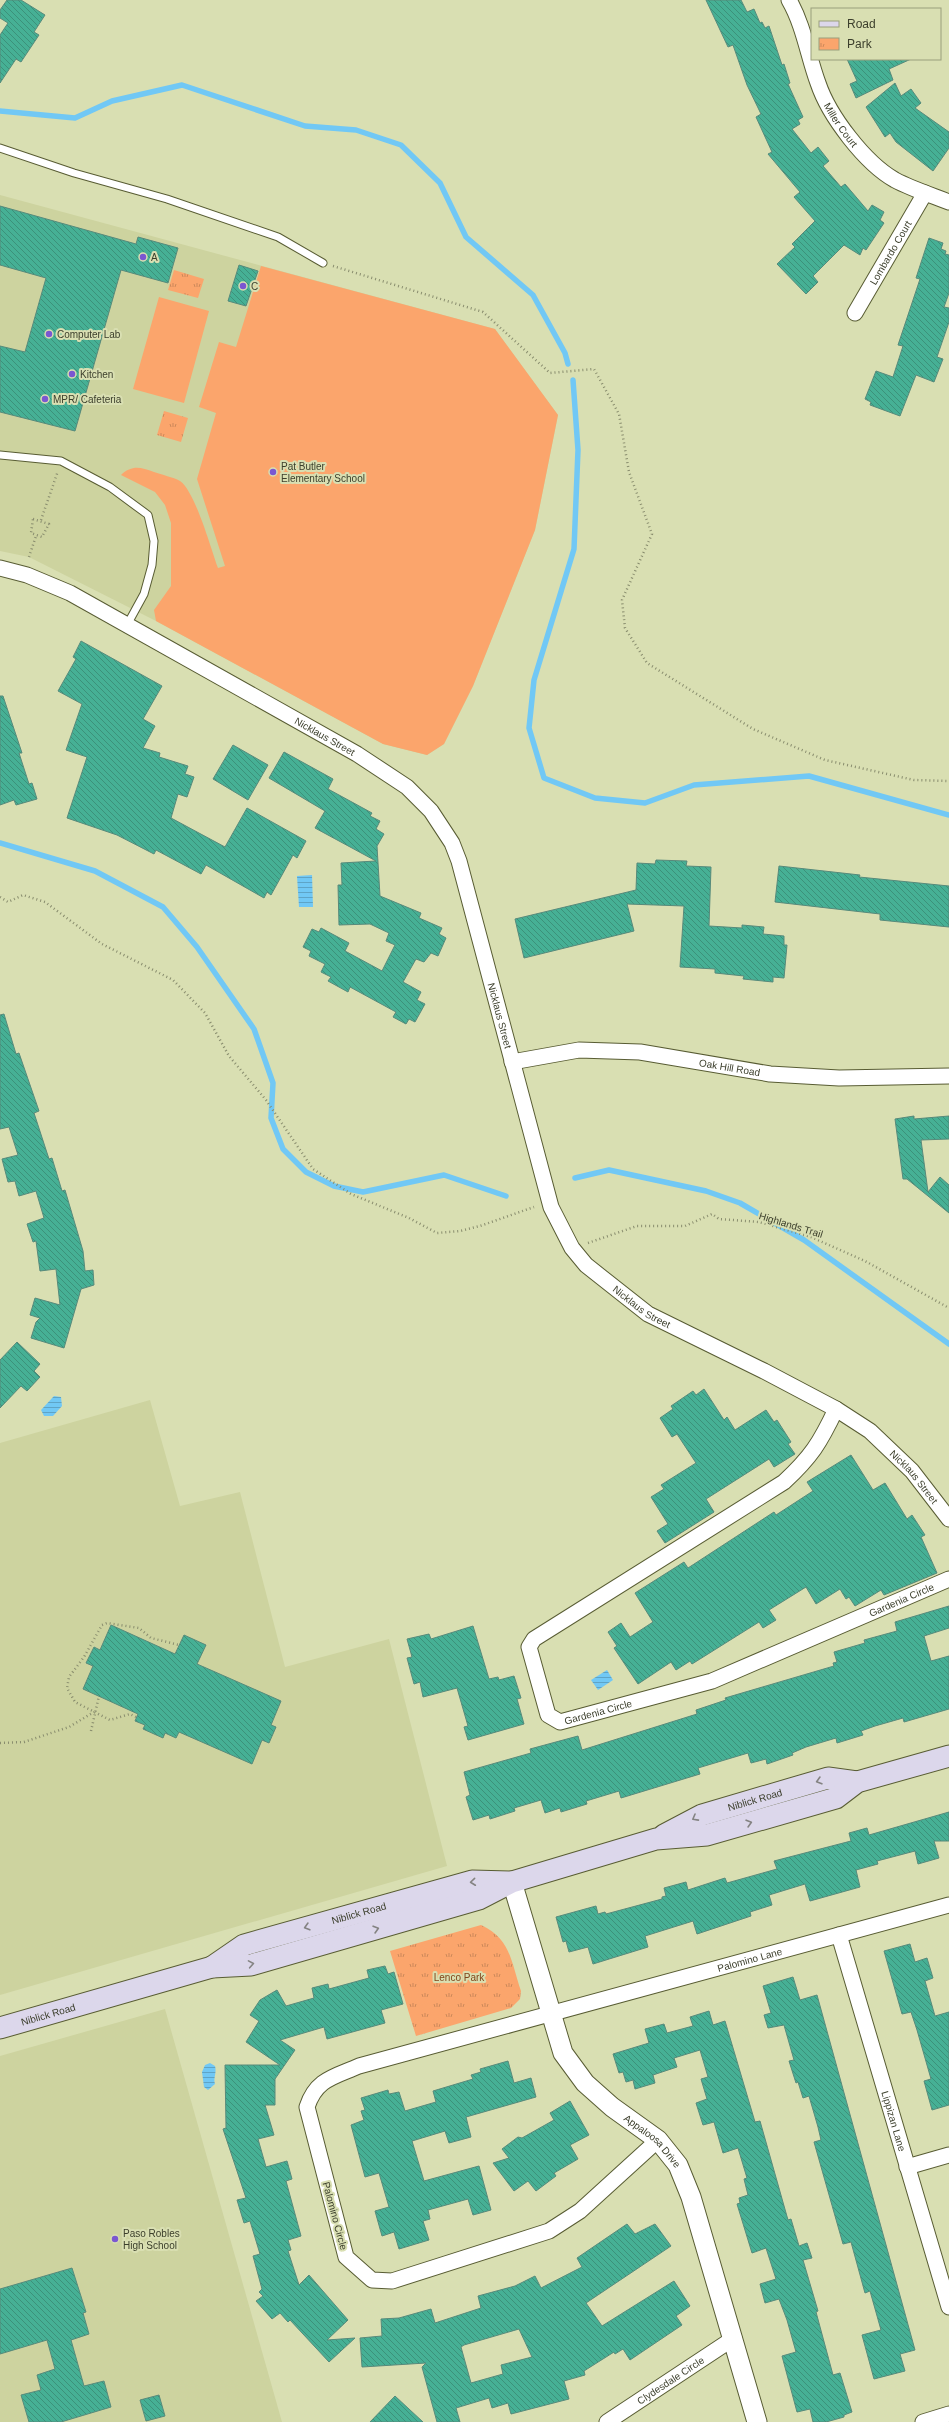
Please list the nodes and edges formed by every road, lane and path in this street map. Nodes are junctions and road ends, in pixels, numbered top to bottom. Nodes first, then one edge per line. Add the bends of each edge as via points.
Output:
1 (789, 0) edge
2 (811, 60) edge
3 (811, 60) edge
4 (0, 148) edge
5 (925, 193) junction
6 (949, 202) edge
7 (323, 263) joint
8 (855, 313) dead end
9 (0, 455) edge
10 (61, 462) junction
11 (41, 520) junction
12 (36, 536) junction
13 (29, 557) dead end
14 (0, 568) edge
15 (127, 625) junction
16 (949, 781) edge
17 (0, 897) edge
18 (512, 1062) junction
19 (949, 1076) edge
20 (550, 1202) junction
21 (572, 1248) junction
22 (949, 1308) edge
23 (836, 1409) junction
24 (949, 1519) edge
25 (949, 1579) edge
26 (179, 1645) dead end
27 (99, 1696) dead end
28 (94, 1712) junction
29 (136, 1717) dead end
30 (91, 1731) dead end
31 (0, 1743) edge
32 (949, 1756) edge
33 (512, 1882) junction
34 (949, 1905) edge
35 (839, 1935) junction
36 (550, 2016) junction
37 (0, 2028) edge
38 (658, 2140) junction
39 (949, 2155) edge
40 (907, 2168) junction
41 (949, 2307) edge
42 (734, 2338) junction
43 (949, 2414) edge
44 (607, 2422) edge
45 (757, 2422) edge
46 (923, 2422) edge

1 - 3 street, Miller Court via 798,15
2 - 5 street, Miller Court via 828,105 856,144 895,180
4 - 7 lane via 74,173 168,199 278,237
5 - 6 street, Miller Court
5 - 8 street, Lombardo Court
7 - 16 path via 483,312 550,373 594,369 619,414 629,472 652,534 622,600 625,628 647,663 753,729 825,760 914,780
9 - 10 lane
10 - 11 path
10 - 15 lane via 110,487 148,515 154,540 152,566 144,594
11 - 12 path via 33,518 31,533
11 - 12 path via 49,524 42,538
12 - 13 path
14 - 15 street, Nicklaus Street via 27,575 70,593
15 - 18 street, Nicklaus Street via 356,754 407,787 431,811 452,843 459,861
17 - 20 path via 8,902 23,895 45,902 102,944 173,980 205,1014 229,1056 266,1100 313,1169 351,1194 409,1218 437,1233 480,1226
18 - 19 street, Oak Hill Road via 579,1050 640,1052 770,1074 838,1078
18 - 20 street, Nicklaus Street
20 - 21 street, Nicklaus Street
21 - 22 path, Highlands Trail via 636,1226 685,1226 712,1214 719,1218 760,1222 811,1237 865,1261
21 - 23 street, Nicklaus Street via 586,1265 648,1314
23 - 24 street, Nicklaus Street via 870,1431 896,1453
23 - 25 street, Gardenia Circle via 820,1443 784,1482 534,1639 529,1648 548,1715 560,1722 712,1681
26 - 28 path via 152,1638 139,1628 107,1623 102,1625 67,1682 71,1698
27 - 28 path
28 - 29 path via 110,1720 130,1714
28 - 30 path
28 - 31 path via 69,1727 24,1742
32 - 33 main road, Niblick Road via 857,1782 836,1798 707,1835 656,1839
33 - 36 street, Appaloosa Drive
33 - 37 main road, Niblick Road via 472,1881 244,1945 212,1967
34 - 35 street, Palomino Lane
35 - 36 street, Palomino Lane
35 - 40 street, Lippizan Lane
36 - 38 street, Appaloosa Drive via 563,2053 586,2082 612,2107
36 - 38 street, Palomino Circle via 360,2066 320,2083 311,2094 307,2107 346,2257 372,2280 392,2281 549,2231 580,2210
38 - 42 street, Appaloosa Drive via 678,2165 691,2197
39 - 40 street
40 - 41 street, Lippizan Lane
42 - 44 street, Clydesdale Circle
42 - 45 street, Appaloosa Drive
43 - 46 street

